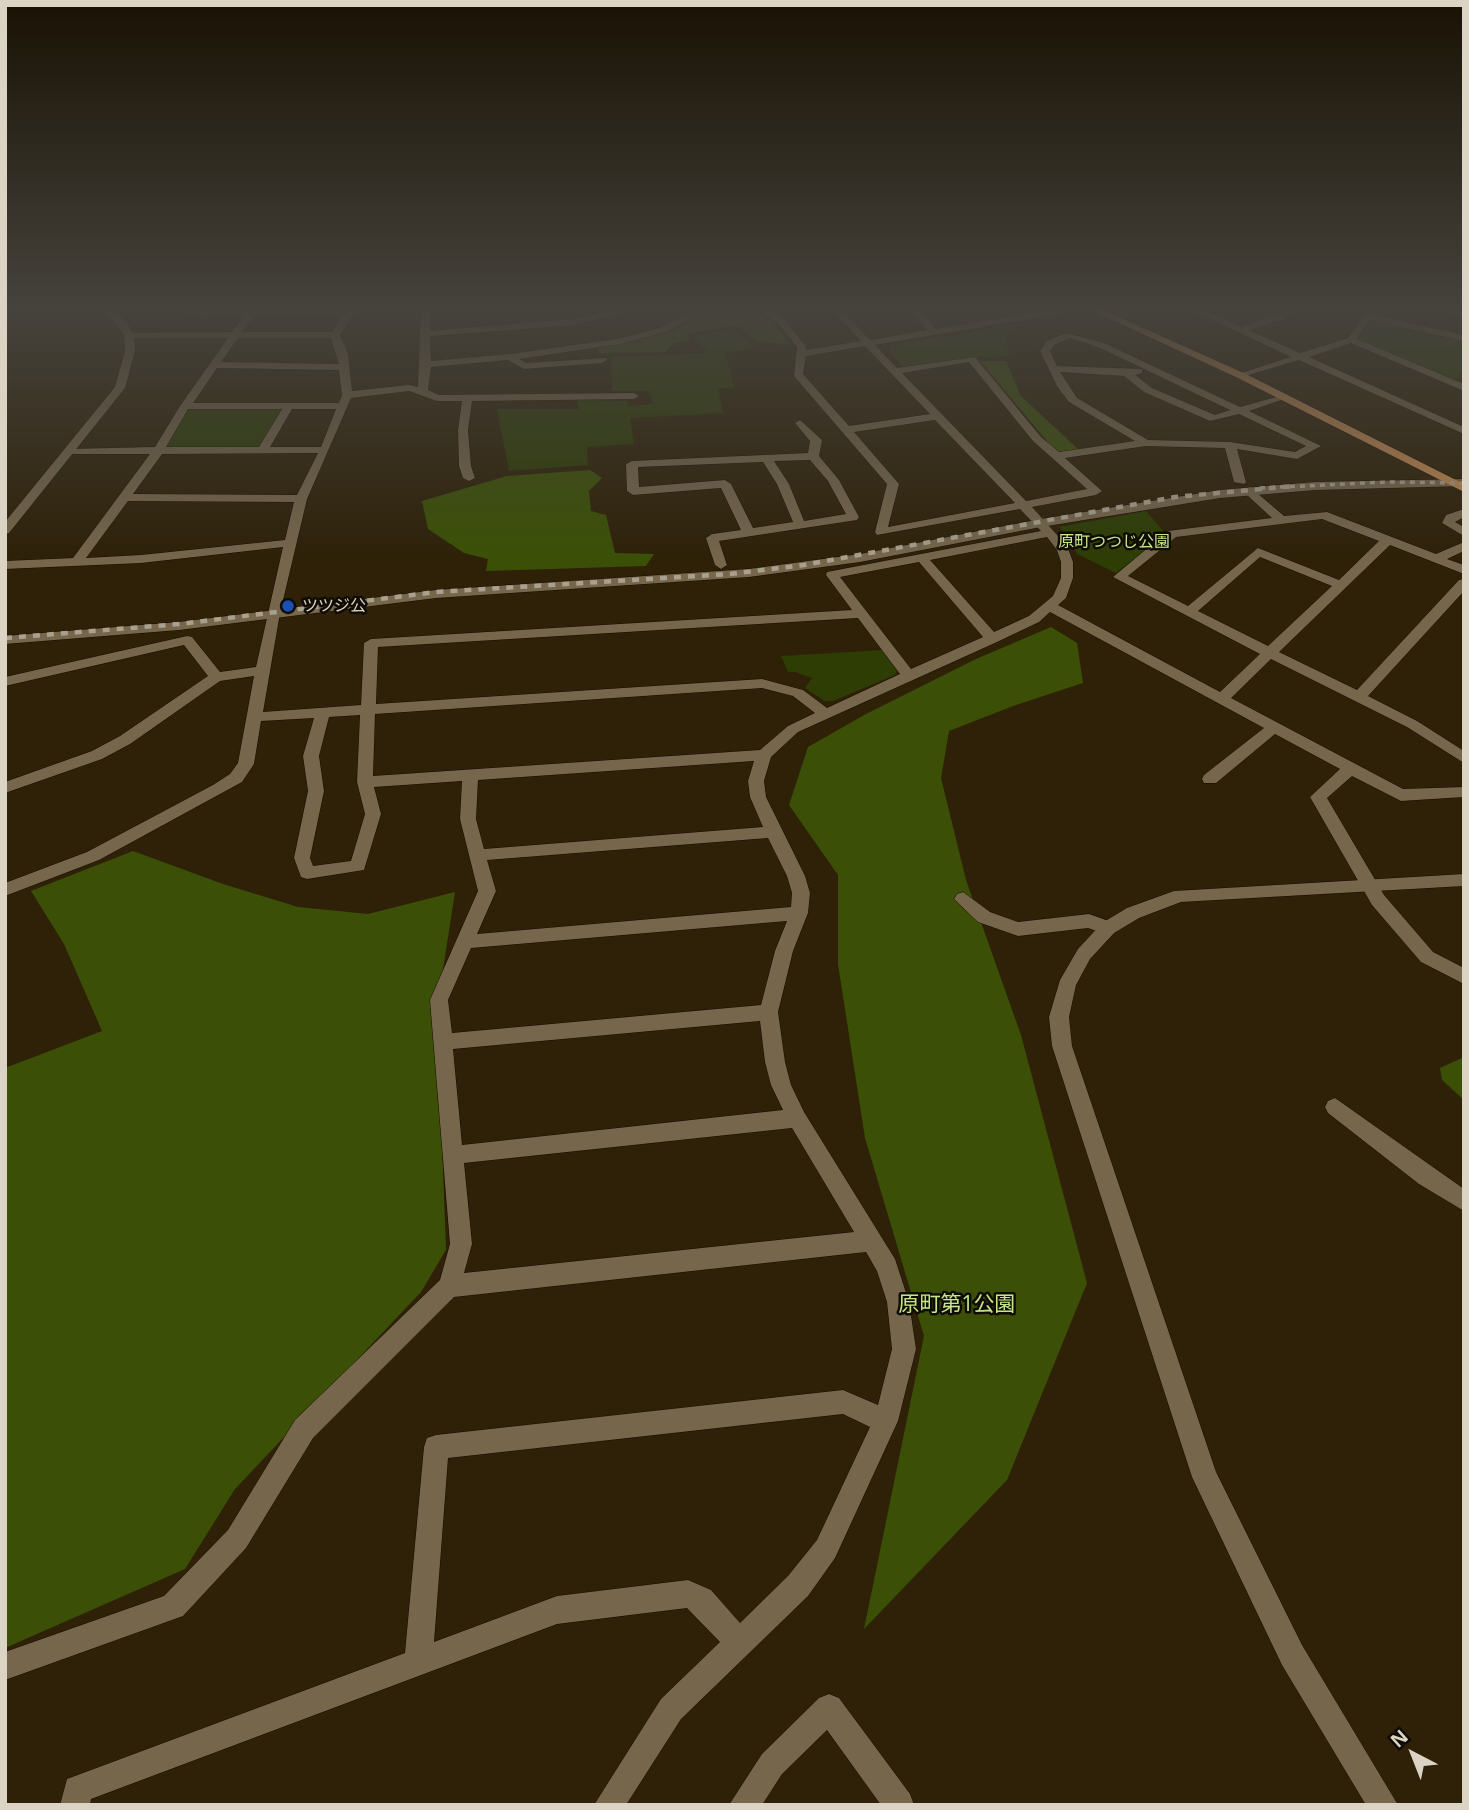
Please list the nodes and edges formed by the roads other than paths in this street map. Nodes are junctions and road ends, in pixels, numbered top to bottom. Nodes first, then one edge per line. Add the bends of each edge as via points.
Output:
1 (115, 394) edge
2 (193, 394) edge
3 (345, 394) edge
4 (378, 394) edge
5 (430, 394) edge
6 (816, 394) edge
7 (917, 394) edge
8 (1002, 394) edge
9 (1070, 394) edge
10 (1158, 394) edge
11 (1207, 394) edge
12 (1280, 394) edge
13 (1383, 394) edge
14 (634, 396) dead end
15 (1283, 396) junction
16 (467, 397) junction
17 (346, 401) junction
18 (185, 406) junction
19 (289, 406) junction
20 (1242, 411) junction
21 (938, 416) junction
22 (800, 423) dead end
23 (846, 430) junction
24 (1464, 431) edge
25 (1146, 443) junction
26 (1230, 445) junction
27 (159, 450) junction
28 (264, 450) junction
29 (325, 450) junction
30 (71, 451) junction
31 (813, 456) junction
32 (1055, 456) junction
33 (767, 460) junction
34 (1464, 475) edge
35 (1437, 476) junction
36 (469, 478) dead end
37 (1457, 482) edge
38 (1245, 486) junction
39 (1464, 489) edge
40 (124, 497) junction
41 (301, 499) junction
42 (1464, 513) edge
43 (1037, 519) junction
44 (1281, 520) junction
45 (800, 525) junction
46 (5, 530) edge
47 (1464, 532) edge
48 (749, 533) junction
49 (1388, 540) junction
50 (289, 543) junction
51 (1464, 546) edge
52 (922, 558) junction
53 (1436, 559) junction
54 (75, 564) junction
55 (5, 565) edge
56 (721, 565) junction
57 (1464, 570) edge
58 (1464, 583) edge
59 (1341, 585) junction
60 (1051, 607) junction
61 (274, 608) junction
62 (1189, 612) junction
63 (861, 614) junction
64 (5, 629) edge
65 (992, 639) junction
66 (5, 640) edge
67 (1270, 653) junction
68 (262, 671) junction
69 (909, 676) junction
70 (216, 677) junction
71 (5, 682) edge
72 (1359, 697) junction
73 (1221, 699) junction
74 (368, 709) junction
75 (323, 712) junction
76 (825, 714) junction
77 (253, 717) junction
78 (1273, 728) junction
79 (764, 755) junction
80 (1463, 756) edge
81 (1350, 769) junction
82 (470, 775) junction
83 (1210, 779) dead end
84 (365, 782) junction
85 (5, 788) edge
86 (1464, 792) edge
87 (773, 832) junction
88 (479, 855) junction
89 (1464, 880) edge
90 (1370, 886) junction
91 (5, 890) edge
92 (963, 899) dead end
93 (799, 913) junction
94 (1108, 928) junction
95 (465, 942) junction
96 (1464, 977) edge
97 (769, 1012) junction
98 (442, 1042) junction
99 (1335, 1107) dead end
100 (797, 1118) junction
101 (454, 1155) junction
102 (1464, 1201) edge
103 (871, 1241) junction
104 (449, 1286) junction
105 (886, 1421) junction
106 (738, 1642) junction
107 (418, 1663) junction
108 (5, 1666) edge
109 (75, 1805) edge
110 (609, 1805) edge
111 (744, 1805) edge
112 (899, 1805) edge
113 (1383, 1805) edge

1 - 30 street
2 - 18 street
3 - 17 street
4 - 17 street
5 - 16 street
6 - 23 street
7 - 21 street
8 - 32 street
9 - 25 street
10 - 20 street via 1214,419
11 - 20 street
12 - 15 main road
13 - 24 street
14 - 16 street
15 - 20 street
15 - 35 main road
16 - 36 street via 463,430
17 - 19 street
17 - 29 street
18 - 19 street
18 - 27 street
19 - 28 street
20 - 26 street via 1315,446 1297,456
21 - 23 street
21 - 43 street
22 - 31 street via 816,440
23 - 43 street via 893,484 881,532
25 - 26 street
25 - 32 street
26 - 38 street
27 - 28 street
27 - 30 street
27 - 40 street
28 - 29 street
29 - 41 street
30 - 46 street
31 - 33 street
31 - 45 street via 833,480 853,517
32 - 43 street via 1096,491
33 - 45 street
33 - 48 street via 632,464 633,491 725,484
34 - 35 street
35 - 37 main road
35 - 38 street via 1368,474
37 - 38 street
37 - 39 main road
38 - 43 street
38 - 44 street
40 - 41 street
40 - 54 street
41 - 50 street
42 - 47 street via 1448,523
43 - 52 street
43 - 56 street via 799,558
43 - 60 street via 1063,549 1067,562 1064,589
43 - 61 street via 860,558 749,573
44 - 49 street via 1323,515
44 - 62 street via 1172,534 1119,577
45 - 48 street
48 - 56 street via 712,538
49 - 53 street
49 - 59 street
50 - 54 street
50 - 61 street
51 - 53 street
52 - 63 street via 832,575
52 - 65 street
53 - 57 street
54 - 55 street
56 - 61 street via 389,587
58 - 72 street
59 - 62 street via 1258,552
59 - 67 street
60 - 65 street
60 - 73 street
61 - 64 street
61 - 66 street via 105,634
61 - 68 street
62 - 67 street
63 - 69 street
63 - 74 street via 371,643
65 - 69 street
67 - 72 street
67 - 73 street
68 - 70 street
68 - 77 street
69 - 76 street
70 - 71 street via 187,640
70 - 85 street via 97,755
72 - 80 street
73 - 78 street
74 - 75 street
74 - 76 street via 762,683 798,693
74 - 84 street
75 - 77 street
75 - 84 street via 311,756 316,790 302,858 307,873 358,866 373,814
76 - 79 street via 793,729
77 - 91 street via 246,764 236,778 93,856
78 - 81 street
78 - 83 street
79 - 82 street
79 - 87 street via 756,781
81 - 86 street via 1401,795
81 - 90 street via 1318,797
82 - 84 street
82 - 88 street via 468,819
87 - 88 street
87 - 93 street via 796,876 801,894
88 - 95 street via 487,891
89 - 90 street
90 - 94 street via 1180,896 1133,913
90 - 96 street via 1420,951
92 - 94 street via 984,917 1018,929 1089,921
93 - 95 street
93 - 97 street
94 - 113 street via 1084,954 1067,985 1059,1017 1062,1046 1205,1477 1293,1656
95 - 98 street via 439,1000
97 - 98 street
97 - 100 street via 778,1074
98 - 101 street
99 - 102 street
100 - 101 street
100 - 103 street
101 - 104 street via 461,1244
103 - 104 street
103 - 105 street via 887,1267 904,1349
104 - 108 street via 304,1429 237,1539 173,1606
105 - 106 street via 826,1549 798,1586
105 - 107 street via 842,1402 436,1447
106 - 107 street via 701,1600 688,1594 557,1610
106 - 110 street via 671,1709
107 - 109 street via 77,1790
111 - 112 street via 772,1764 829,1708

